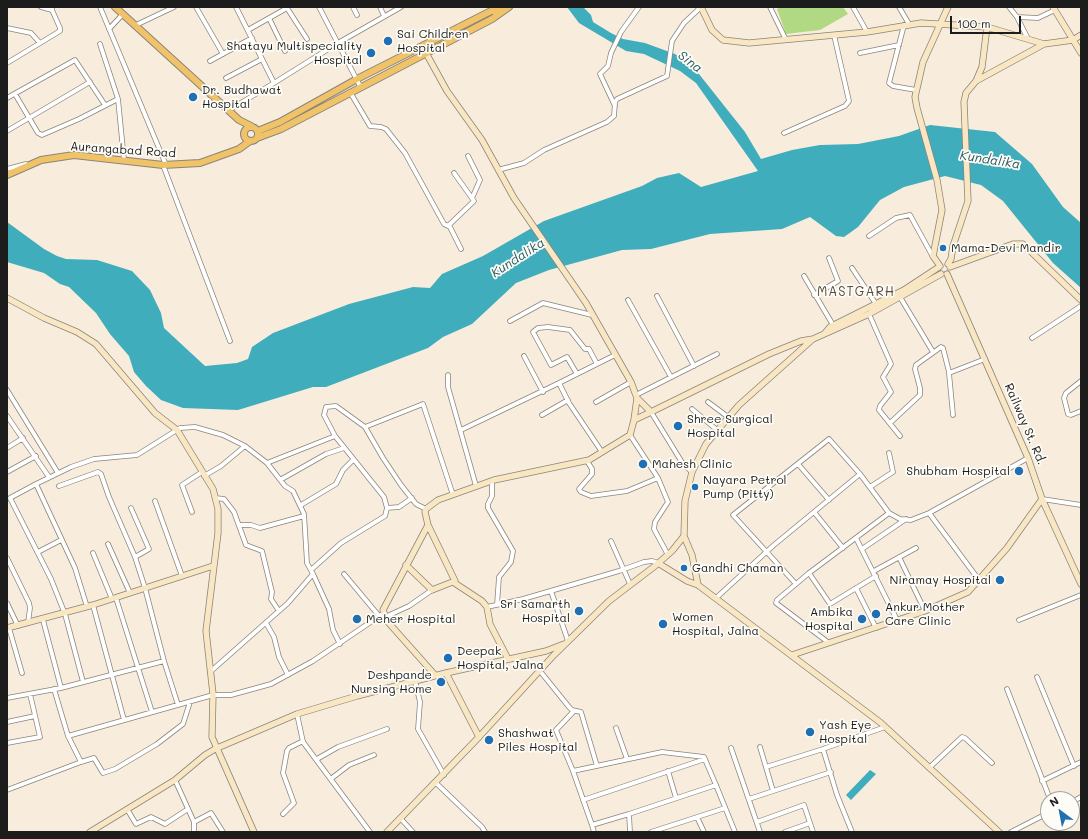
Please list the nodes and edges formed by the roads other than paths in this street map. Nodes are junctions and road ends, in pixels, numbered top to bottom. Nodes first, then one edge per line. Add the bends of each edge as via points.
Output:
1 (41, 7) edge
2 (100, 7) edge
3 (115, 7) edge
4 (174, 7) edge
5 (196, 7) edge
6 (237, 7) edge
7 (319, 7) edge
8 (353, 7) edge
9 (380, 7) edge
10 (401, 7) edge
11 (509, 7) edge
12 (639, 7) edge
13 (701, 7) edge
14 (770, 7) edge
15 (853, 7) edge
16 (899, 7) edge
17 (948, 7) edge
18 (1009, 7) edge
19 (52, 8) edge
20 (1054, 8) edge
21 (501, 11) junction
22 (123, 14) junction
23 (357, 15) dead end
24 (384, 16) junction
25 (1017, 17) junction
26 (269, 18) junction
27 (907, 24) junction
28 (939, 24) junction
29 (136, 25) junction
30 (987, 26) junction
31 (7, 28) edge
32 (109, 29) junction
33 (248, 30) junction
34 (867, 32) junction
35 (834, 35) junction
36 (1081, 35) edge
37 (252, 38) junction
38 (307, 39) dead end
39 (1028, 39) junction
40 (786, 40) junction
41 (1073, 40) junction
42 (40, 43) junction
43 (338, 43) junction
44 (100, 44) dead end
45 (1044, 44) junction
46 (899, 45) junction
47 (286, 51) dead end
48 (426, 53) junction
49 (860, 53) dead end
50 (1081, 53) edge
51 (223, 54) junction
52 (262, 59) junction
53 (210, 61) dead end
54 (7, 63) edge
55 (226, 78) dead end
56 (356, 79) junction
57 (976, 81) junction
58 (90, 82) junction
59 (274, 83) junction
60 (360, 86) junction
61 (916, 90) junction
62 (349, 92) junction
63 (15, 94) junction
64 (7, 98) edge
65 (118, 99) junction
66 (105, 105) junction
67 (615, 106) junction
68 (229, 110) junction
69 (29, 118) junction
70 (239, 120) junction
71 (251, 126) junction
72 (7, 131) edge
73 (258, 131) junction
74 (784, 133) dead end
75 (244, 135) junction
76 (257, 138) junction
77 (250, 141) junction
78 (239, 149) junction
79 (468, 156) dead end
80 (124, 160) junction
81 (30, 164) junction
82 (165, 165) junction
83 (7, 169) edge
84 (498, 170) junction
85 (454, 172) dead end
86 (7, 175) edge
87 (473, 196) junction
88 (450, 225) junction
89 (869, 236) dead end
90 (461, 249) dead end
91 (829, 258) dead end
92 (937, 263) junction
93 (949, 266) junction
94 (852, 268) dead end
95 (944, 274) junction
96 (804, 276) dead end
97 (814, 295) junction
98 (657, 296) dead end
99 (900, 297) junction
100 (7, 298) edge
101 (628, 300) dead end
102 (1081, 300) edge
103 (876, 304) junction
104 (1081, 306) edge
105 (869, 314) junction
106 (592, 315) junction
107 (510, 321) dead end
108 (833, 325) junction
109 (825, 333) junction
110 (1032, 338) dead end
111 (813, 339) junction
112 (230, 341) dead end
113 (933, 352) junction
114 (717, 354) dead end
115 (615, 355) junction
116 (524, 356) dead end
117 (985, 359) junction
118 (597, 364) junction
119 (694, 366) junction
120 (950, 372) junction
121 (577, 374) junction
122 (448, 376) dead end
123 (671, 377) junction
124 (1081, 381) edge
125 (631, 382) junction
126 (559, 383) junction
127 (7, 390) edge
128 (543, 392) junction
129 (636, 396) junction
130 (568, 400) junction
131 (596, 402) dead end
132 (708, 402) dead end
133 (692, 409) dead end
134 (651, 412) junction
135 (1081, 412) edge
136 (542, 415) dead end
137 (953, 415) dead end
138 (7, 416) edge
139 (728, 417) junction
140 (634, 420) junction
141 (890, 423) junction
142 (365, 427) junction
143 (177, 430) junction
144 (461, 430) junction
145 (718, 430) junction
146 (630, 435) junction
147 (334, 436) junction
148 (900, 436) dead end
149 (23, 438) junction
150 (245, 446) junction
151 (7, 448) edge
152 (344, 448) junction
153 (602, 452) junction
154 (889, 453) dead end
155 (36, 456) junction
156 (1028, 458) junction
157 (353, 460) junction
158 (587, 461) junction
159 (267, 463) junction
160 (798, 464) junction
161 (7, 472) edge
162 (692, 472) junction
163 (58, 473) junction
164 (203, 474) junction
165 (860, 474) junction
166 (49, 477) junction
167 (658, 478) junction
168 (280, 480) junction
169 (492, 481) junction
170 (36, 484) junction
171 (59, 486) dead end
172 (476, 486) junction
173 (870, 487) junction
174 (453, 495) junction
175 (216, 498) junction
176 (412, 498) junction
177 (8, 499) edge
178 (1042, 499) junction
179 (829, 500) junction
180 (155, 501) dead end
181 (301, 505) junction
182 (1081, 505) edge
183 (131, 508) dead end
184 (387, 508) junction
185 (426, 509) junction
186 (192, 512) dead end
187 (814, 512) junction
188 (888, 513) junction
189 (929, 513) junction
190 (304, 516) junction
191 (906, 519) junction
192 (240, 525) junction
193 (428, 525) junction
194 (684, 536) junction
195 (856, 538) junction
196 (61, 540) junction
197 (610, 541) dead end
198 (108, 544) dead end
199 (843, 548) junction
200 (916, 548) dead end
201 (862, 549) junction
202 (38, 552) junction
203 (766, 552) junction
204 (93, 553) dead end
205 (668, 555) junction
206 (135, 557) junction
207 (7, 558) edge
208 (899, 558) junction
209 (658, 563) junction
210 (406, 565) junction
211 (213, 566) junction
212 (623, 570) junction
213 (874, 571) junction
214 (312, 572) junction
215 (809, 573) junction
216 (344, 574) dead end
217 (182, 576) junction
218 (876, 576) junction
219 (979, 580) junction
220 (453, 582) junction
221 (795, 583) junction
222 (630, 584) junction
223 (1081, 584) edge
224 (698, 585) junction
225 (145, 588) junction
226 (856, 588) junction
227 (432, 590) junction
228 (551, 591) junction
229 (130, 593) junction
230 (1081, 595) edge
231 (114, 598) junction
232 (716, 598) junction
233 (7, 603) edge
234 (497, 604) junction
235 (90, 606) junction
236 (487, 607) junction
237 (279, 611) junction
238 (925, 611) junction
239 (65, 614) junction
240 (383, 616) junction
241 (44, 620) junction
242 (897, 620) junction
243 (1019, 620) dead end
244 (28, 623) junction
245 (266, 623) junction
246 (18, 626) junction
247 (8, 628) edge
248 (876, 628) junction
249 (567, 643) junction
250 (829, 643) junction
251 (340, 644) junction
252 (792, 656) junction
253 (508, 659) junction
254 (164, 661) junction
255 (139, 667) junction
256 (540, 671) junction
257 (210, 672) junction
258 (446, 673) junction
259 (22, 674) dead end
260 (111, 674) junction
261 (288, 675) junction
262 (435, 675) junction
263 (1037, 676) dead end
264 (414, 681) junction
265 (83, 682) junction
266 (62, 688) junction
267 (54, 689) junction
268 (1006, 689) dead end
269 (30, 694) junction
270 (212, 695) junction
271 (7, 698) edge
272 (190, 702) junction
273 (178, 705) junction
274 (572, 709) junction
275 (152, 712) junction
276 (297, 714) junction
277 (35, 716) junction
278 (124, 720) junction
279 (7, 722) edge
280 (885, 727) junction
281 (616, 728) dead end
282 (386, 729) dead end
283 (68, 736) junction
284 (479, 737) junction
285 (303, 741) junction
286 (7, 743) edge
287 (760, 747) dead end
288 (217, 748) junction
289 (731, 748) dead end
290 (823, 749) junction
291 (374, 755) dead end
292 (627, 758) junction
293 (705, 758) junction
294 (317, 759) junction
295 (80, 762) junction
296 (1081, 762) edge
297 (992, 763) dead end
298 (597, 766) junction
299 (1074, 766) junction
300 (766, 767) junction
301 (929, 768) junction
302 (573, 770) junction
303 (668, 771) junction
304 (831, 772) junction
305 (444, 775) junction
306 (332, 778) junction
307 (175, 780) junction
308 (1042, 781) junction
309 (436, 783) junction
310 (716, 785) junction
311 (7, 790) edge
312 (773, 791) junction
313 (1046, 791) edge
314 (676, 798) junction
315 (749, 799) junction
316 (583, 800) junction
317 (725, 808) junction
318 (127, 809) junction
319 (188, 809) junction
320 (283, 814) dead end
321 (629, 814) junction
322 (697, 817) junction
323 (1040, 817) edge
324 (401, 819) junction
325 (194, 822) junction
326 (757, 822) junction
327 (810, 823) junction
328 (592, 825) junction
329 (661, 830) edge
330 (90, 832) edge
331 (194, 832) edge
332 (223, 832) edge
333 (254, 832) edge
334 (370, 832) edge
335 (387, 832) edge
336 (413, 832) edge
337 (485, 832) edge
338 (594, 832) edge
339 (630, 832) edge
340 (651, 832) edge
341 (704, 832) edge
342 (735, 832) edge
343 (760, 832) edge
344 (785, 832) edge
345 (813, 832) edge
346 (852, 832) edge
347 (1000, 832) edge
348 (1011, 832) edge

1 - 19 street
2 - 32 street
3 - 22 main road
4 - 29 street
5 - 51 street
6 - 33 street
7 - 43 street
8 - 23 street
9 - 24 street
10 - 24 street
11 - 21 main road
12 - 67 street via 621,32 611,52 608,66 600,74
13 - 40 street via 712,30 723,40 749,43
13 - 67 street via 684,23 672,41 667,76 620,97
14 - 40 street
15 - 34 street
16 - 27 street
17 - 28 street
18 - 25 street
19 - 42 street via 60,30
20 - 25 street via 1038,18
20 - 41 street
21 - 48 main road via 492,19
21 - 56 main road via 491,11
22 - 29 main road
22 - 32 street
24 - 43 street
25 - 39 street
26 - 33 street
26 - 38 street via 288,8
26 - 47 street
27 - 28 street
27 - 34 street
27 - 46 street
28 - 30 street
28 - 61 street via 923,62
29 - 68 main road
30 - 39 street
30 - 57 street via 982,66
31 - 42 street via 31,33
32 - 82 street
33 - 37 street
34 - 35 street
35 - 40 street
35 - 74 street via 849,101 845,106
36 - 41 street
37 - 51 street
37 - 52 street
39 - 45 street
41 - 45 street
41 - 50 street
42 - 54 street
43 - 56 street
43 - 59 street
44 - 65 street
45 - 57 street
46 - 49 street
46 - 61 street via 889,83 892,86
48 - 60 main road
48 - 84 street via 447,91 482,140
51 - 53 street
52 - 55 street
52 - 59 street
56 - 60 street
56 - 73 main road via 280,122
57 - 93 street via 966,93 964,102 968,201
58 - 63 street via 74,60
58 - 66 street
58 - 69 street
59 - 68 street
60 - 62 main road
61 - 92 street via 917,108 937,180 942,216
62 - 76 main road
62 - 88 street via 370,126 386,129 392,140 402,149 444,224
63 - 64 street
63 - 69 street
65 - 66 street
65 - 80 street
66 - 69 street via 42,135
67 - 84 street via 614,116 607,122 544,150 524,163
68 - 70 main road
69 - 72 street
70 - 71 main road
70 - 75 main road
71 - 73 main road
71 - 75 main road via 246,128
73 - 76 main road
75 - 77 main road
75 - 78 main road
76 - 77 main road
77 - 78 main road, Aurangabad Road
78 - 82 main road, Aurangabad Road via 200,163
79 - 87 street via 480,180
80 - 81 main road, Aurangabad Road via 74,155
80 - 82 main road, Aurangabad Road
81 - 83 street
81 - 86 main road, Aurangabad Road
82 - 112 street
84 - 106 street
85 - 87 street
87 - 88 street via 473,203
88 - 90 street
89 - 92 street via 896,218 910,215
91 - 97 street via 838,280
92 - 93 street
92 - 95 street, Railway St. Rd.
92 - 103 street via 932,272
93 - 95 street
93 - 102 street via 1013,244 1023,244
94 - 103 street
95 - 99 street
95 - 117 street, Railway St. Rd.
96 - 97 street
97 - 108 street
98 - 119 street
99 - 105 street
99 - 113 street
100 - 143 street via 96,344 155,413
101 - 123 street
103 - 108 street
104 - 110 street
105 - 109 street
105 - 141 street via 891,364 883,377 891,392 879,408
106 - 107 street via 543,303
106 - 115 street
108 - 109 street
109 - 111 street
111 - 134 street via 800,341 769,354
111 - 139 street
113 - 120 street via 942,347
113 - 141 street via 915,366 920,388 918,398
114 - 119 street
115 - 118 street
115 - 125 street
116 - 128 street
117 - 120 street
117 - 156 street, Railway St. Rd.
118 - 121 street
118 - 121 street via 589,349 585,349 570,330 548,327 538,328 533,332 551,365 567,357
119 - 123 street
120 - 137 street via 948,374
121 - 126 street
122 - 144 street via 448,387
123 - 129 street
124 - 135 street via 1066,393 1064,398 1068,414
125 - 129 street
125 - 131 street
126 - 128 street
126 - 130 street
127 - 163 street
128 - 144 street
129 - 134 street
129 - 140 street
130 - 136 street
130 - 153 street
132 - 139 street
133 - 145 street
134 - 140 street
134 - 162 street via 683,464
138 - 149 street
139 - 145 street
140 - 146 street
141 - 148 street
142 - 147 street via 336,406 326,407 324,415
142 - 174 street via 423,404
142 - 176 street via 382,458
143 - 150 street via 195,427 222,435
143 - 163 street via 137,455 94,459
143 - 164 street
144 - 172 street
145 - 162 street via 706,444
146 - 153 street
146 - 167 street
147 - 152 street
147 - 159 street
149 - 151 street
149 - 155 street
150 - 159 street
150 - 164 street via 221,466
152 - 157 street
152 - 168 street via 326,454
153 - 158 street
154 - 173 street via 894,472
155 - 161 street
155 - 166 street
156 - 178 street, Railway St. Rd.
156 - 189 street
157 - 181 street via 343,470 336,484
157 - 184 street via 384,497
158 - 167 street via 592,474 579,489 591,496 627,491
158 - 169 street
159 - 168 street
160 - 165 street via 829,439
160 - 179 street
160 - 203 street via 734,515
162 - 194 street via 684,501
163 - 166 street
164 - 175 street
164 - 186 street via 182,485
165 - 173 street
165 - 179 street
166 - 170 street
167 - 205 street via 668,502 655,522 654,529
168 - 181 street via 293,491
169 - 172 street
169 - 234 street via 492,496 488,506 513,551 511,562 499,577
170 - 177 street
170 - 196 street
171 - 206 street via 100,472
172 - 174 street
173 - 188 street
174 - 185 street via 433,503
175 - 192 street via 224,499
175 - 211 street via 218,533
176 - 184 street via 399,507
176 - 185 street via 416,504
177 - 202 street
178 - 182 street
178 - 219 street via 1007,548
178 - 223 street, Railway St. Rd.
179 - 187 street
180 - 217 street
181 - 190 street
183 - 206 street via 149,549
184 - 214 street via 385,516 341,543
185 - 193 street
187 - 199 street
187 - 203 street
188 - 191 street
188 - 195 street
189 - 191 street via 911,520
189 - 219 street
190 - 192 street via 260,528
190 - 214 street via 307,563
191 - 201 street
192 - 237 street via 245,544 262,551 272,592 271,599
193 - 210 street
193 - 220 street via 455,581
194 - 205 street
194 - 224 street via 692,555
195 - 199 street
195 - 201 street
196 - 202 street
196 - 235 street
197 - 212 street
198 - 229 street
199 - 215 street
200 - 208 street
201 - 213 street
202 - 239 street
203 - 221 street
203 - 232 street
204 - 231 street
205 - 209 street
206 - 225 street
207 - 244 street via 30,606
208 - 213 street
208 - 238 street
209 - 212 street via 649,560
209 - 222 street
209 - 224 street
210 - 227 street
210 - 240 street via 384,606
211 - 217 street
211 - 257 street via 206,631
212 - 222 street
212 - 228 street
213 - 218 street
214 - 237 street
214 - 251 street via 329,609
215 - 221 street
215 - 226 street via 830,604
216 - 240 street
217 - 225 street
218 - 226 street
218 - 242 street
219 - 238 street via 968,592
220 - 227 street
220 - 236 street
221 - 250 street via 777,600 777,605
222 - 249 street
224 - 232 street
225 - 229 street
225 - 254 street
226 - 248 street
227 - 240 street via 409,606
228 - 234 street
228 - 249 street
229 - 231 street
230 - 243 street
231 - 235 street
231 - 255 street
232 - 252 street
233 - 246 street
234 - 236 street
235 - 239 street
235 - 260 street
236 - 253 street via 490,624
237 - 245 street
238 - 242 street
239 - 241 street
239 - 265 street
240 - 251 street
240 - 262 street
241 - 244 street
241 - 266 street
242 - 248 street
244 - 246 street
245 - 257 street
245 - 261 street via 274,637 278,657
246 - 247 street
247 - 259 street
248 - 250 street
249 - 253 street via 546,651
249 - 256 street
250 - 252 street
251 - 261 street
252 - 280 street
253 - 258 street
254 - 255 street
254 - 273 street
255 - 260 street
255 - 275 street
256 - 274 street
256 - 284 street
257 - 270 street
258 - 262 street
258 - 284 street
260 - 265 street
260 - 278 street
261 - 270 street via 270,684 238,693
262 - 264 street
263 - 299 street
264 - 276 street
264 - 305 street via 420,702 418,729
265 - 266 street
266 - 267 street
267 - 269 street
267 - 283 street
268 - 308 street
269 - 271 street
269 - 277 street
270 - 272 street
270 - 288 street via 212,737
272 - 273 street
272 - 295 street via 183,724 157,744 115,769 103,772 94,758
273 - 275 street
274 - 298 street via 581,714
274 - 302 street via 556,730
275 - 278 street
276 - 285 street
276 - 288 street
277 - 279 street
277 - 286 street via 39,738
278 - 283 street
280 - 290 street
280 - 301 street
281 - 292 street
282 - 294 street via 338,747
283 - 295 street
284 - 305 street
285 - 294 street
285 - 320 street via 287,751 284,773 294,803
287 - 300 street
288 - 307 street
288 - 333 street
289 - 315 street
290 - 300 street
290 - 304 street
291 - 306 street via 349,765
292 - 293 street via 662,752
292 - 298 street
293 - 303 street
293 - 310 street
294 - 306 street
295 - 311 street
296 - 299 street
297 - 301 street via 962,737
298 - 302 street
299 - 308 street
300 - 312 street
301 - 347 street
302 - 316 street
303 - 314 street
303 - 316 street
304 - 312 street
304 - 346 street
305 - 309 street
306 - 334 street
307 - 318 street
307 - 319 street
308 - 313 street
309 - 324 street
309 - 337 street
310 - 314 street
310 - 317 street
312 - 315 street
314 - 321 street
315 - 326 street
316 - 328 street
317 - 322 street
317 - 342 street
318 - 319 street via 136,824 150,817 165,824
318 - 330 street
319 - 325 street
321 - 328 street
321 - 339 street
322 - 329 street
322 - 341 street
323 - 348 street
324 - 335 street
324 - 336 street
325 - 331 street
325 - 332 street via 211,813
326 - 327 street via 804,805
326 - 343 street
327 - 344 street
327 - 345 street
328 - 338 street
329 - 340 street

